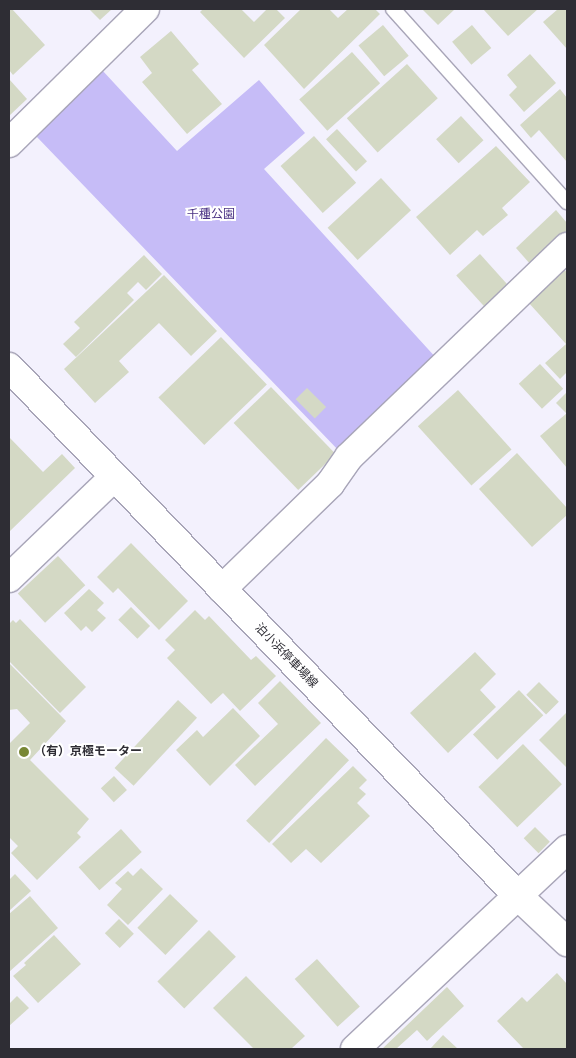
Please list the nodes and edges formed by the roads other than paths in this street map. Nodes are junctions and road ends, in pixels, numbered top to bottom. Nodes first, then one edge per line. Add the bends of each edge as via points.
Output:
1 (145, 9) edge
2 (393, 9) edge
3 (9, 143) edge
4 (567, 202) edge
5 (566, 251) edge
6 (9, 367) edge
7 (114, 478) junction
8 (9, 578) edge
9 (222, 589) junction
10 (567, 849) edge
11 (517, 895) junction
12 (567, 942) edge
13 (355, 1049) edge

1 - 3 street
2 - 4 lane
5 - 9 street via 349,457 330,484
6 - 7 street, 泊小浜停車場線
7 - 8 street
7 - 9 street, 泊小浜停車場線
9 - 11 street, 泊小浜停車場線
10 - 11 street
11 - 12 street, 泊小浜停車場線
11 - 13 street

